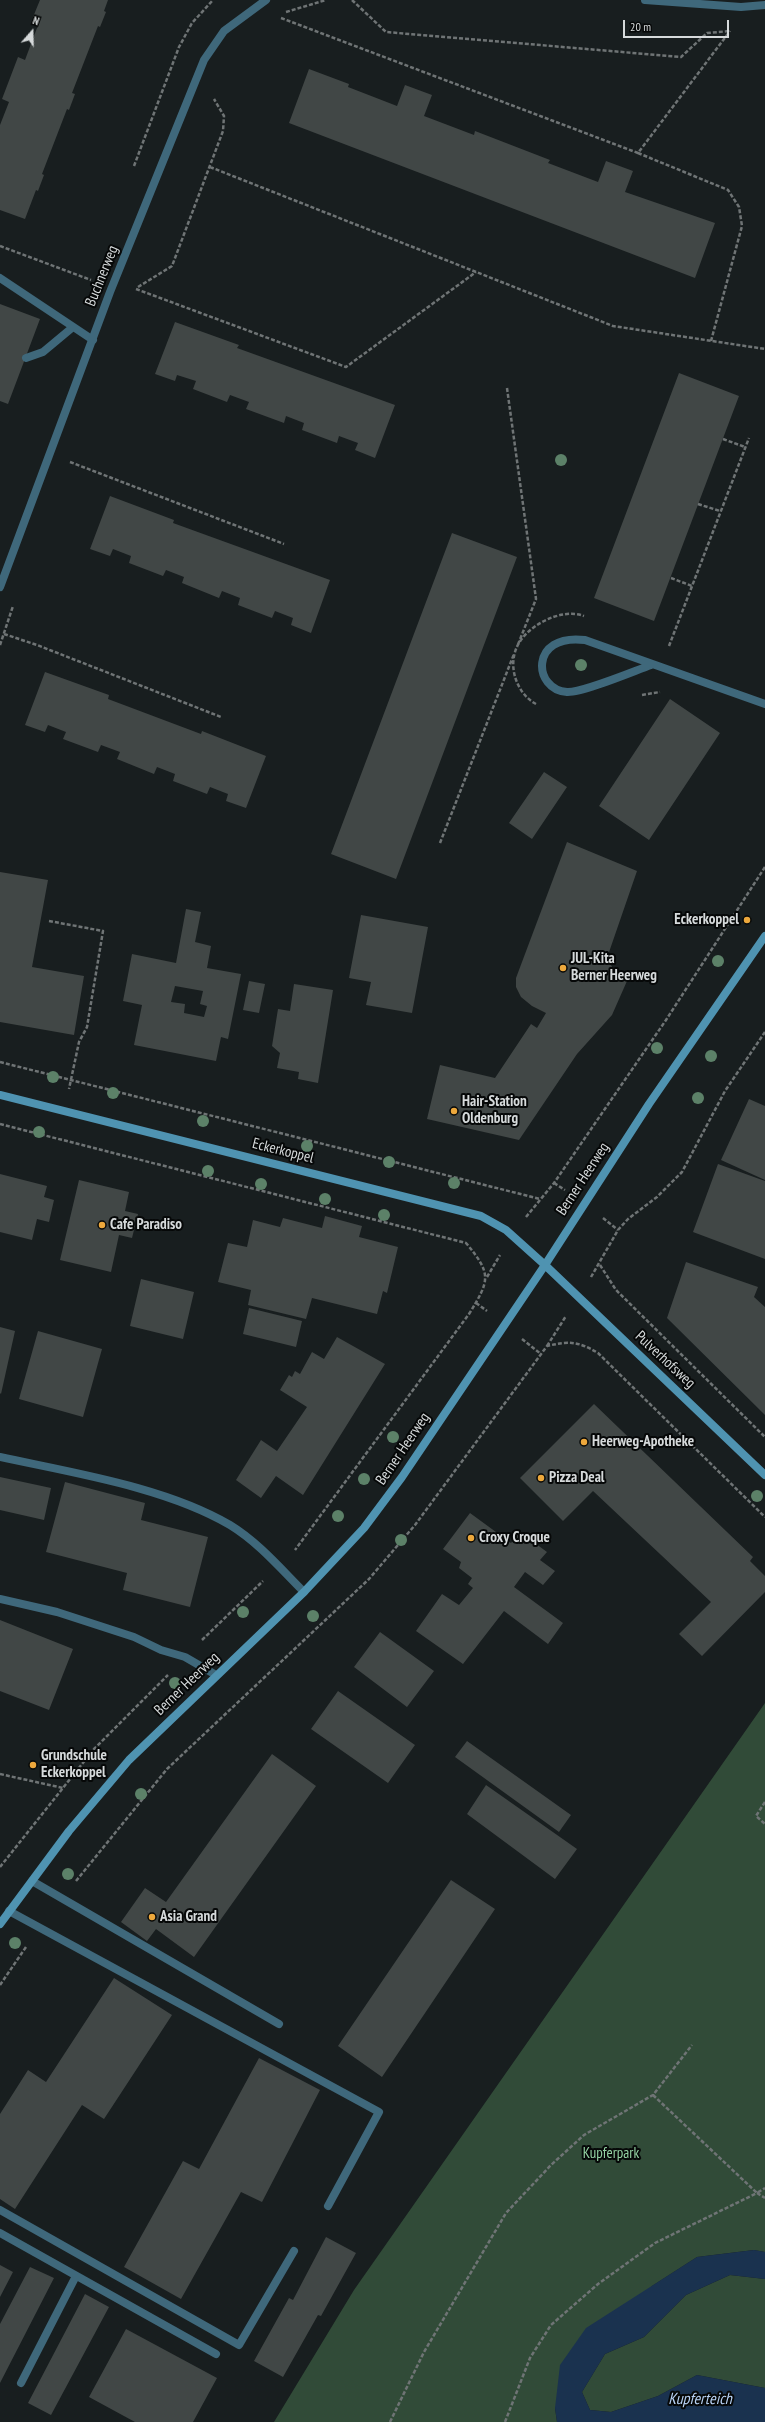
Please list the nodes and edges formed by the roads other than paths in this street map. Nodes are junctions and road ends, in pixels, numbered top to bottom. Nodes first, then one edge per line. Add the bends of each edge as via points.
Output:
1 (266, 0) edge
2 (646, 0) edge
3 (765, 5) edge
4 (0, 278) edge
5 (73, 327) junction
6 (93, 340) junction
7 (26, 358) dead end
8 (0, 587) edge
9 (651, 665) junction
10 (765, 704) edge
11 (765, 936) edge
12 (0, 1095) edge
13 (545, 1265) junction
14 (0, 1457) edge
15 (765, 1475) edge
16 (304, 1592) junction
17 (0, 1599) edge
18 (216, 1675) junction
19 (32, 1881) junction
20 (9, 1911) junction
21 (0, 1924) edge
22 (279, 2024) dead end
23 (328, 2206) dead end
24 (0, 2210) edge
25 (0, 2233) edge
26 (294, 2251) dead end
27 (76, 2276) junction
28 (216, 2354) dead end
29 (21, 2383) dead end

1 - 6 street, Buchnerweg via 224,31 204,60
2 - 3 street via 741,7
4 - 5 street
5 - 6 street
5 - 7 street via 43,352
6 - 8 street, Buchnerweg
9 - 9 street via 586,640 570,638 549,648 542,663 542,672 551,686 566,692
9 - 10 street
11 - 13 street, Berner Heerweg via 649,1104
12 - 13 street, Eckerkoppel via 461,1209 481,1216 506,1230
13 - 15 street, Pulverhofsweg
13 - 16 street, Berner Heerweg via 398,1483 364,1528
14 - 16 street via 116,1482 183,1504 230,1525 268,1555
16 - 18 street, Berner Heerweg
17 - 18 street via 57,1612 185,1657
18 - 19 street, Berner Heerweg via 125,1765
19 - 20 street, Berner Heerweg
19 - 22 street
20 - 21 street, Berner Heerweg
20 - 23 street via 380,2112
24 - 26 street via 239,2345
25 - 27 street
27 - 28 street
27 - 29 street

